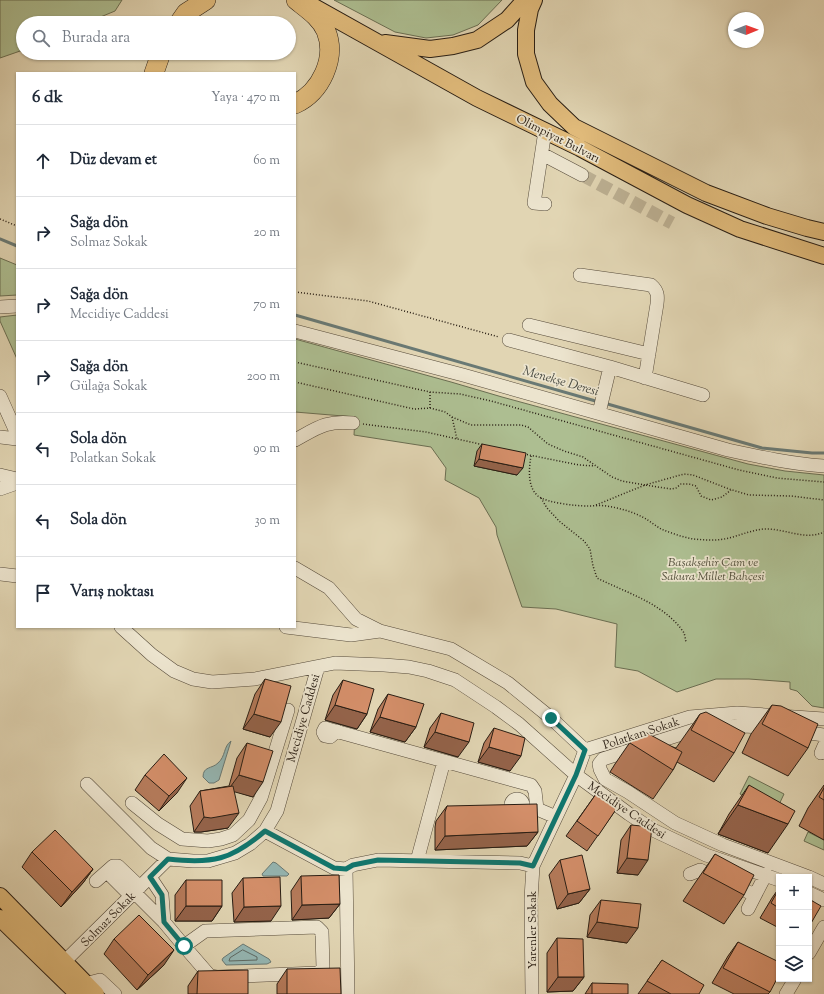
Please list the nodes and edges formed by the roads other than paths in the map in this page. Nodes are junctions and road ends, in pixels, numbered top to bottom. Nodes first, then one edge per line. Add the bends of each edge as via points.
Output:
1 (206, 0) edge
2 (296, 0) edge
3 (302, 0) edge
4 (525, 0) edge
5 (534, 0) edge
6 (185, 16) edge
7 (375, 41) junction
8 (159, 60) edge
9 (154, 72) edge
10 (296, 103) edge
11 (545, 131) junction
12 (542, 154) junction
13 (582, 175) tunnel mouth
14 (545, 204) dead end
15 (824, 232) edge
16 (824, 256) edge
17 (580, 275) dead end
18 (16, 306) edge
19 (0, 307) edge
20 (529, 325) dead end
21 (296, 331) edge
22 (509, 340) road end
23 (648, 354) junction
24 (610, 367) junction
25 (645, 378) junction
26 (703, 395) dead end
27 (1, 399) edge
28 (599, 414) junction
29 (353, 423) road end
30 (16, 432) edge
31 (0, 437) edge
32 (296, 439) edge
33 (16, 440) edge
34 (824, 466) edge
35 (0, 475) edge
36 (16, 479) edge
37 (16, 483) edge
38 (0, 489) edge
39 (296, 570) edge
40 (0, 574) edge
41 (16, 576) edge
42 (123, 628) edge
43 (294, 628) edge
44 (380, 631) junction
45 (318, 667) junction
46 (288, 710) edge
47 (824, 719) edge
48 (338, 731) dead end
49 (824, 735) edge
50 (276, 746) junction
51 (585, 750) junction
52 (293, 753) junction
53 (444, 761) junction
54 (576, 775) junction
55 (87, 784) dead end
56 (132, 803) dead end
57 (497, 808) edge
58 (512, 808) edge
59 (431, 810) junction
60 (446, 810) edge
61 (556, 817) junction
62 (265, 831) junction
63 (168, 859) junction
64 (417, 861) junction
65 (533, 866) junction
66 (346, 869) junction
67 (690, 874) dead end
68 (766, 874) junction
69 (801, 874) edge
70 (150, 877) junction
71 (812, 878) edge
72 (776, 879) edge
73 (96, 881) dead end
74 (824, 884) edge
75 (135, 892) junction
76 (812, 894) edge
77 (755, 895) junction
78 (0, 896) edge
79 (824, 900) edge
80 (748, 909) edge
81 (0, 918) edge
82 (164, 922) junction
83 (824, 927) edge
84 (184, 946) junction
85 (812, 948) edge
86 (64, 962) junction
87 (793, 982) edge
88 (87, 991) edge
89 (115, 994) edge
90 (348, 994) edge
91 (532, 994) edge
92 (786, 994) edge

1 - 6 highway
2 - 10 highway via 317,17 326,30 329,45 324,75 316,88
3 - 7 main road, Olimpiyat Bulvarı
4 - 7 main road via 507,20 477,40 430,49
5 - 15 main road via 526,30 526,54 534,82 550,104 574,127 706,193 766,216
7 - 11 main road, Olimpiyat Bulvarı via 477,98
8 - 9 highway
11 - 12 street
11 - 16 main road, Olimpiyat Bulvarı via 713,218
12 - 13 street
12 - 14 street via 534,203
17 - 23 street via 651,285 655,289 658,296
18 - 19 street
20 - 23 street
21 - 28 street
22 - 24 street
23 - 25 street
24 - 25 street
24 - 28 street
25 - 26 street
27 - 30 street
28 - 34 street via 728,450
29 - 32 street via 338,421 325,424
31 - 33 street
35 - 36 street
37 - 38 street
39 - 44 street via 330,588 356,619
40 - 41 street
42 - 45 street via 152,655 174,671 193,679 212,682 255,679
43 - 44 street via 351,635
44 - 51 street via 451,649 508,683
45 - 52 street, Mecidiye Caddesi
45 - 54 street, Mecidiye Caddesi via 335,663 409,667 455,680 518,724
46 - 50 street
47 - 51 street, Polatkan Sokak via 737,713 690,717
48 - 53 street
49 - 69 street via 767,727 694,730 603,759 600,764 605,779 675,824
50 - 52 street
50 - 56 street via 261,798 249,820 233,835 208,841 182,838 158,824
51 - 54 street
52 - 62 street, Mecidiye Caddesi via 277,811
53 - 59 street
53 - 61 street via 531,785 535,791 537,809
54 - 61 street
54 - 68 street, Mecidiye Caddesi via 653,830 706,855
55 - 63 street, Mecidiye Caddesi via 151,848
57 - 58 street
59 - 60 street
59 - 64 street
61 - 65 street
62 - 63 street, Mecidiye Caddesi via 250,844 219,859
62 - 66 street via 334,868
63 - 70 street, Solmaz Sokak
64 - 65 street via 520,863
64 - 66 street via 378,860
65 - 91 street, Yarenler Sokak
66 - 90 street
67 - 77 street via 700,870
68 - 72 street, Mecidiye Caddesi
68 - 77 street
70 - 75 street, Solmaz Sokak
70 - 82 street via 162,895
71 - 74 street
73 - 75 street via 113,866 118,866
75 - 82 street
75 - 86 street, Solmaz Sokak
76 - 79 street
77 - 80 street
78 - 86 main road
81 - 88 main road
82 - 84 street
83 - 85 street
84 - 84 street via 205,931 317,927 322,932 323,968 318,973 210,976
86 - 88 main road
87 - 92 street
88 - 89 street via 100,980

